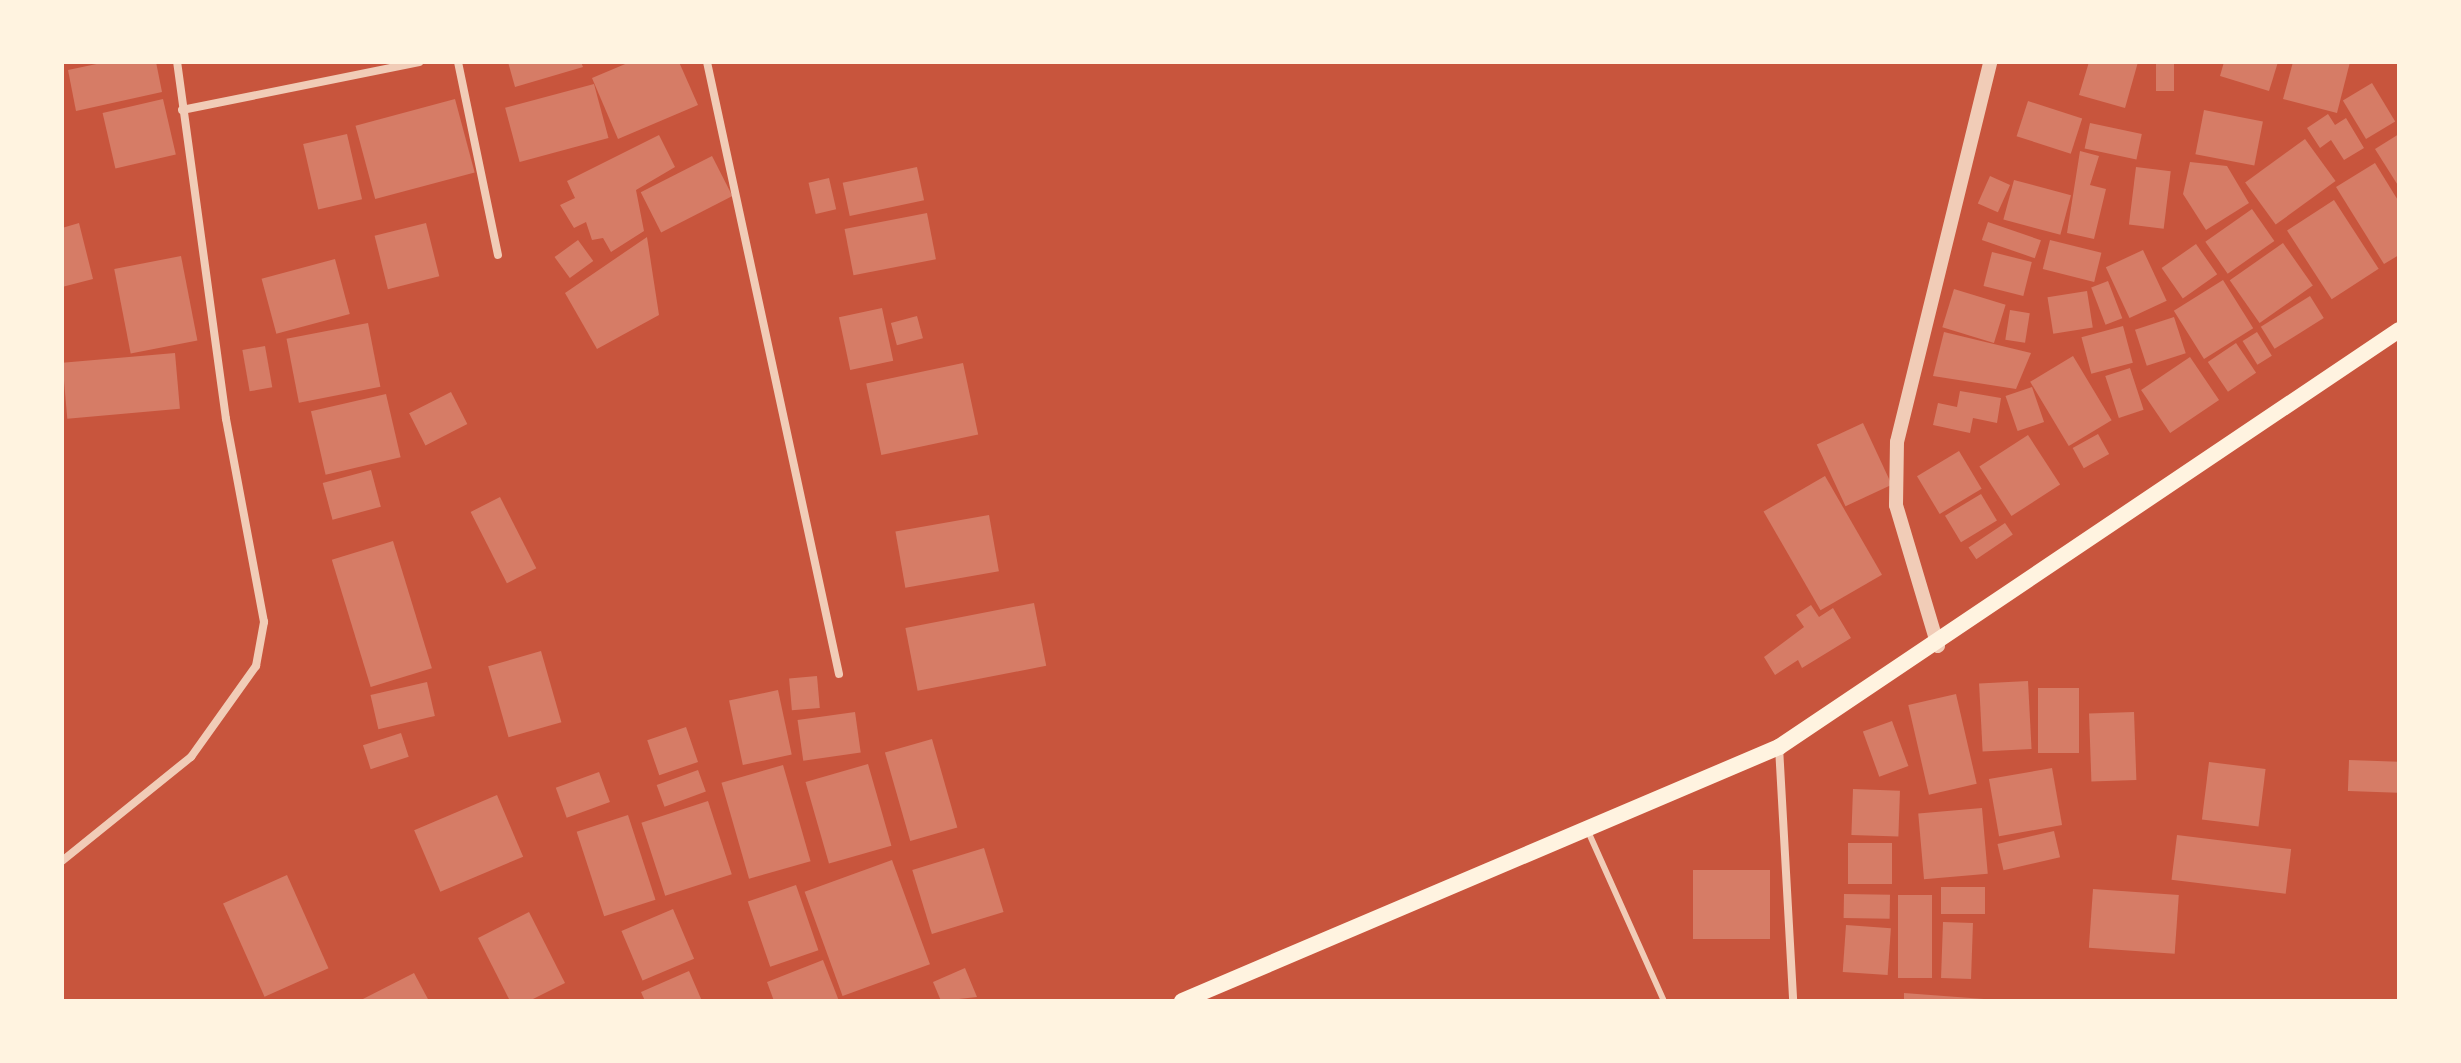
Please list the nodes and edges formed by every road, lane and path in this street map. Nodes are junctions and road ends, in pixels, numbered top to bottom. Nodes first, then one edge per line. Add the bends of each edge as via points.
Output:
1 (177, 62) edge
2 (419, 62) edge
3 (458, 62) edge
4 (707, 62) edge
5 (1990, 62) edge
6 (182, 110) junction
7 (498, 255) dead end
8 (2399, 330) edge
9 (1938, 646) junction
10 (839, 674) dead end
11 (1779, 747) junction
12 (1587, 829) junction
13 (62, 861) edge
14 (1182, 1001) edge
15 (1664, 1001) edge
16 (1793, 1001) edge

1 - 6 street
2 - 6 street
3 - 7 street
4 - 10 street
5 - 9 street via 1897,442 1896,505
6 - 13 street via 264,622 256,666 191,757
8 - 9 main road
9 - 11 main road
11 - 12 main road
11 - 16 street
12 - 14 main road
12 - 15 lane

